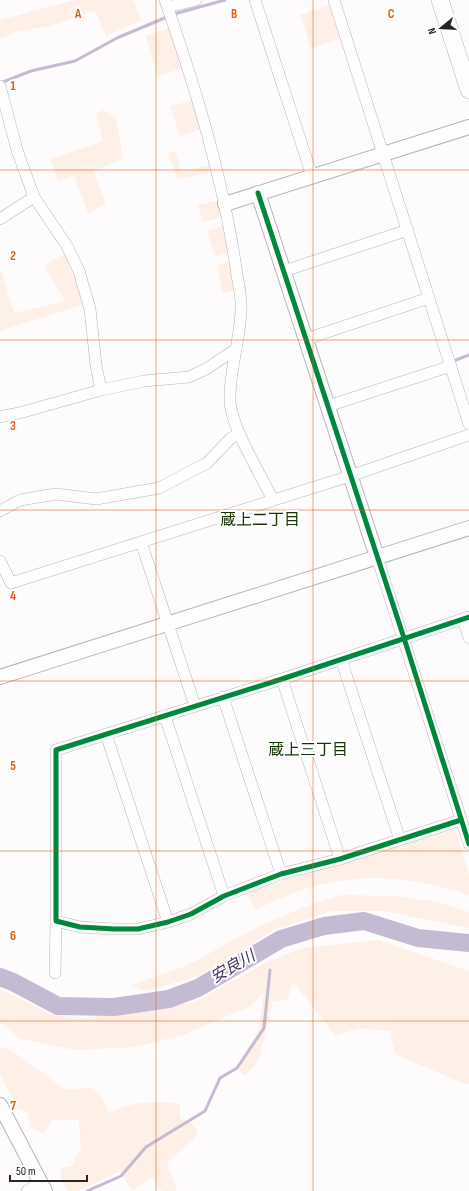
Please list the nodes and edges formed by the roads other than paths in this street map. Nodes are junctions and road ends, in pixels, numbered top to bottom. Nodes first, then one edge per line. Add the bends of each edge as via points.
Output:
1 (196, 0) edge
2 (255, 0) edge
3 (334, 0) edge
4 (440, 0) edge
5 (169, 11) edge
6 (0, 88) edge
7 (469, 90) edge
8 (469, 127) edge
9 (384, 154) junction
10 (312, 176) junction
11 (258, 193) junction
12 (34, 197) junction
13 (225, 204) junction
14 (0, 219) edge
15 (408, 230) junction
16 (284, 271) junction
17 (429, 298) junction
18 (306, 339) junction
19 (236, 349) junction
20 (450, 366) junction
21 (100, 390) junction
22 (328, 406) junction
23 (0, 417) edge
24 (469, 424) edge
25 (239, 434) junction
26 (469, 435) edge
27 (350, 476) junction
28 (273, 500) junction
29 (0, 511) edge
30 (469, 528) edge
31 (141, 542) junction
32 (377, 557) junction
33 (0, 561) edge
34 (466, 618) edge
35 (168, 624) junction
36 (404, 638) junction
37 (469, 638) edge
38 (341, 659) junction
39 (0, 677) edge
40 (282, 679) junction
41 (223, 697) junction
42 (195, 706) junction
43 (165, 716) junction
44 (106, 734) junction
45 (461, 820) junction
46 (400, 840) junction
47 (469, 844) edge
48 (340, 859) junction
49 (281, 874) junction
50 (224, 896) junction
51 (56, 921) junction
52 (168, 922) junction
53 (55, 973) dead end
54 (0, 1105) edge
55 (43, 1187) edge
56 (27, 1191) edge

1 - 5 street
2 - 10 street
3 - 9 street
4 - 7 main road
5 - 13 street via 201,114
6 - 12 street via 17,150
8 - 9 street
9 - 10 street
9 - 15 street
10 - 11 street
11 - 13 street
11 - 16 street
12 - 14 street
12 - 21 street via 67,246 80,271 90,309
13 - 19 street via 242,309
15 - 16 street
15 - 17 street
16 - 18 street
17 - 18 street
17 - 20 street
18 - 22 street
19 - 21 street via 189,377 144,381
19 - 25 street via 230,402 232,417
20 - 22 street
20 - 24 street
21 - 23 street
22 - 27 street
25 - 28 street
25 - 29 street via 230,438 207,463 159,488 96,499 56,494 20,500
26 - 27 street
27 - 28 street
27 - 32 street
28 - 31 street
30 - 32 street
31 - 33 street via 10,583
31 - 35 street
32 - 35 street
32 - 36 street
34 - 36 street
34 - 37 street
35 - 39 street
35 - 42 street
36 - 38 street
36 - 45 street
38 - 40 street
38 - 46 street
40 - 41 street
40 - 48 street
41 - 42 street
41 - 49 street
42 - 43 street
43 - 44 street
43 - 50 street
44 - 51 street via 56,750
44 - 52 street
45 - 46 street
45 - 47 street
46 - 48 street
48 - 49 street
49 - 50 street
50 - 52 street via 191,914
51 - 52 street via 80,927 114,929 138,929
51 - 53 street
54 - 55 street
55 - 56 street

